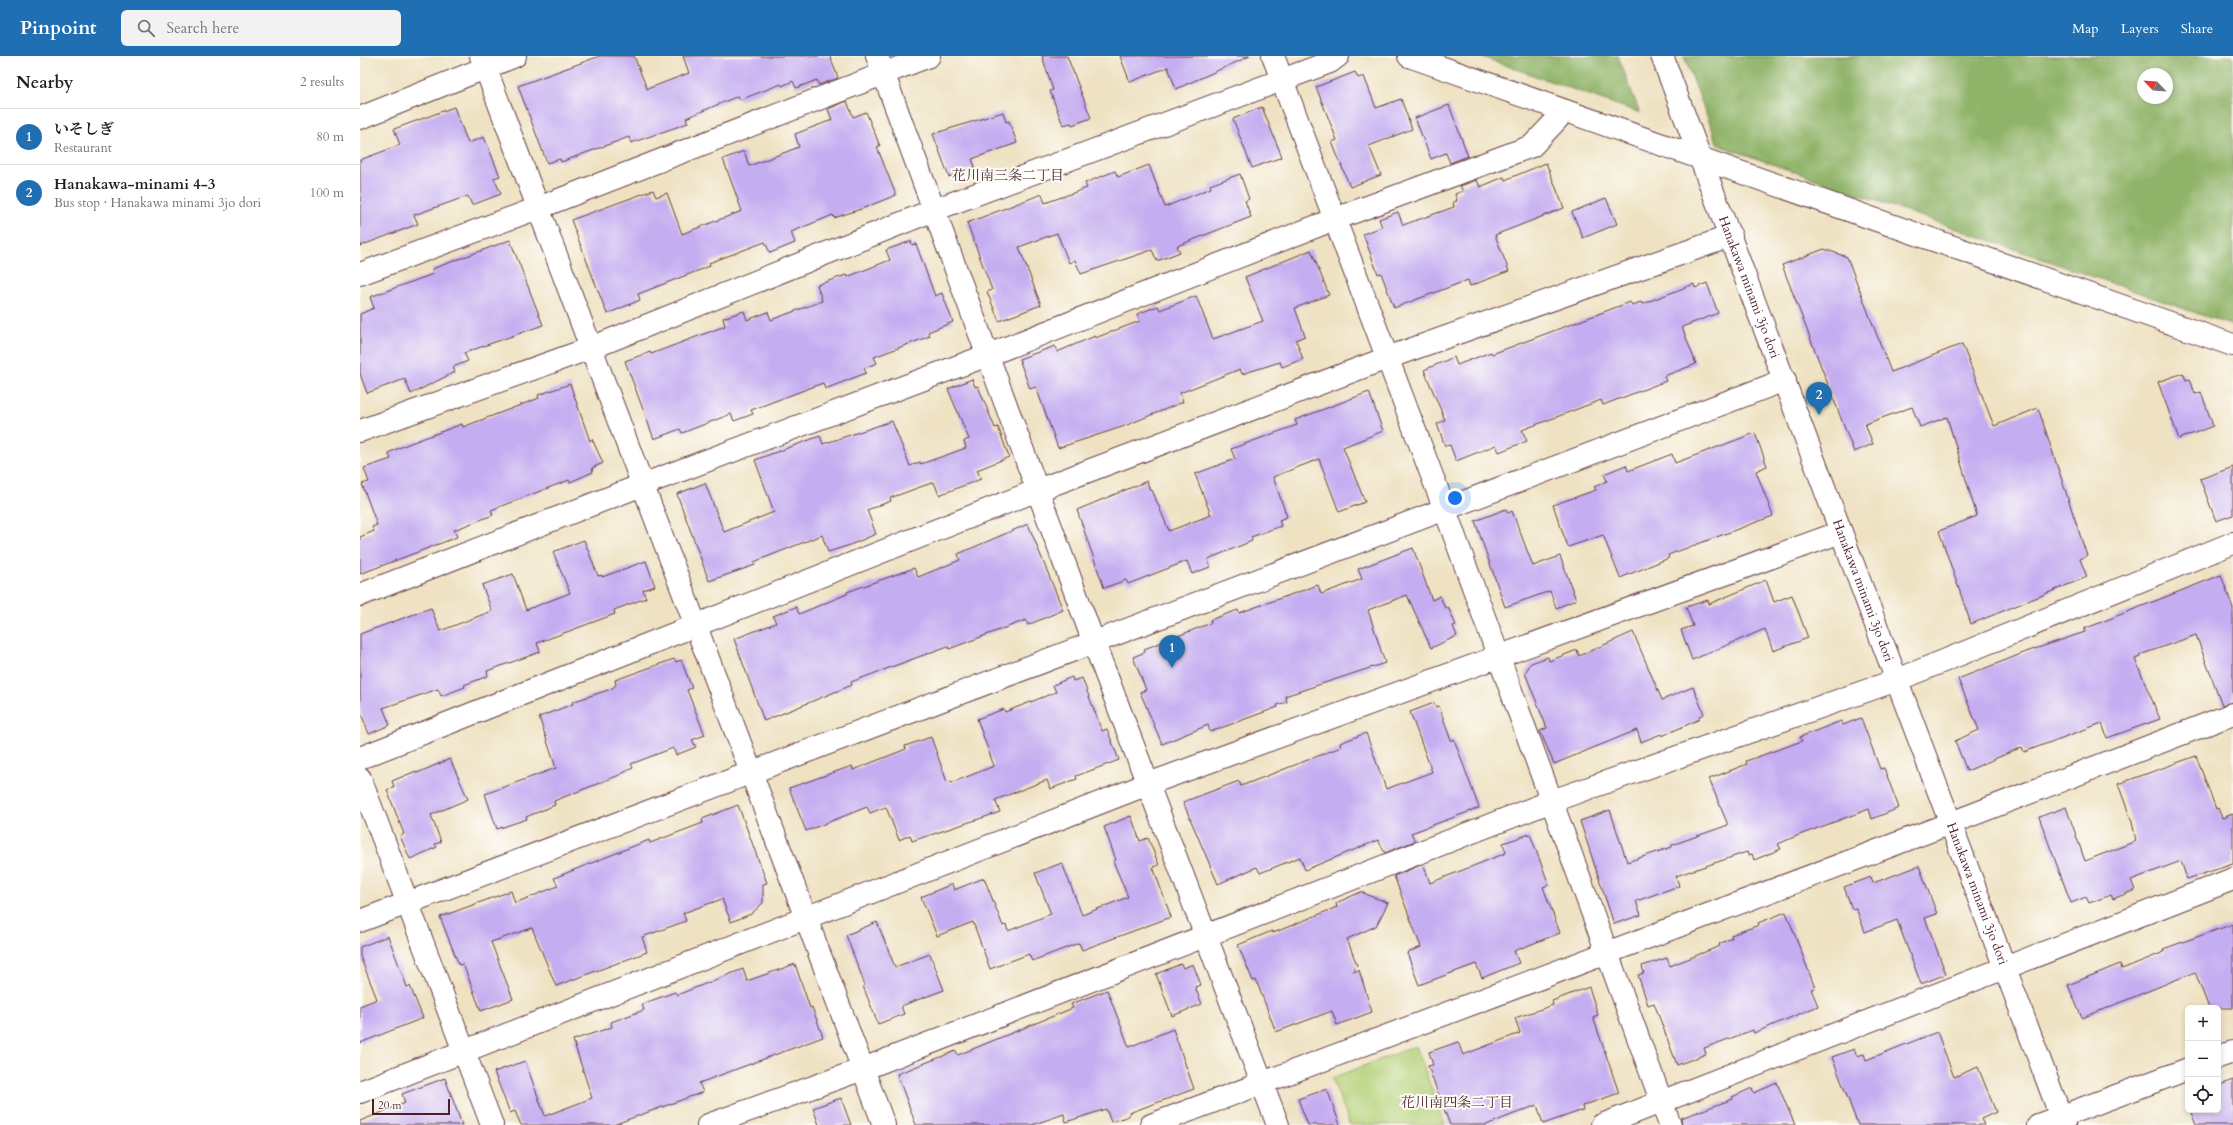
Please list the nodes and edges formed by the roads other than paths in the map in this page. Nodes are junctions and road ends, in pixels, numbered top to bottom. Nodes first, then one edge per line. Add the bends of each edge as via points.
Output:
1 (515, 56) edge
2 (929, 56) edge
3 (1273, 56) edge
4 (1338, 56) edge
5 (1409, 56) edge
6 (1662, 56) edge
7 (483, 62) edge
8 (880, 64) edge
9 (1282, 80) junction
10 (1565, 111) junction
11 (360, 118) edge
12 (1702, 159) junction
13 (538, 208) junction
14 (934, 210) junction
15 (1335, 219) junction
16 (1731, 236) junction
17 (360, 274) edge
18 (2233, 345) edge
19 (591, 348) junction
20 (988, 355) junction
21 (1387, 358) junction
22 (1784, 380) junction
23 (360, 431) edge
24 (642, 485) junction
25 (1038, 490) junction
26 (1445, 510) junction
27 (1841, 532) junction
28 (2233, 543) edge
29 (360, 595) edge
30 (695, 624) junction
31 (1094, 642) junction
32 (1499, 658) junction
33 (1897, 680) junction
34 (2233, 714) edge
35 (360, 758) edge
36 (751, 773) junction
37 (360, 778) edge
38 (1148, 784) junction
39 (1552, 801) junction
40 (1950, 823) junction
41 (2233, 879) edge
42 (407, 903) junction
43 (806, 918) junction
44 (360, 921) edge
45 (1206, 934) junction
46 (1607, 953) junction
47 (2005, 969) junction
48 (464, 1052) junction
49 (2233, 1052) edge
50 (2221, 1057) edge
51 (863, 1069) junction
52 (2185, 1070) edge
53 (1262, 1083) junction
54 (360, 1092) edge
55 (1662, 1102) junction
56 (2062, 1121) edge
57 (492, 1125) edge
58 (708, 1125) edge
59 (884, 1125) edge
60 (1151, 1125) edge
61 (1278, 1125) edge
62 (1602, 1125) edge
63 (1670, 1125) edge
64 (2038, 1125) edge

1 - 7 street
2 - 8 street
3 - 9 street
4 - 9 street via 1330,62
5 - 10 street
6 - 12 street, Hanakawa minami 3jo dori
7 - 11 street
7 - 13 street
8 - 13 street
8 - 14 street
9 - 14 street
9 - 15 street
10 - 12 street
10 - 15 street via 1532,146
12 - 16 street, Hanakawa minami 3jo dori
12 - 18 street
13 - 17 street
13 - 19 street
14 - 19 street
14 - 20 street
15 - 20 street
15 - 21 street
16 - 21 street
16 - 22 street, Hanakawa minami 3jo dori
19 - 23 street
19 - 24 street
20 - 24 street
20 - 25 street
21 - 25 street
21 - 26 street
22 - 26 street
22 - 27 street, Hanakawa minami 3jo dori
24 - 29 street
24 - 30 street
25 - 30 street
25 - 31 street
26 - 31 street
26 - 32 street
27 - 32 street
27 - 33 street, Hanakawa minami 3jo dori
28 - 33 street
30 - 35 street
30 - 36 street
31 - 36 street
31 - 38 street
32 - 38 street
32 - 39 street
33 - 39 street
33 - 40 street, Hanakawa minami 3jo dori
34 - 40 street
36 - 42 street
36 - 43 street
37 - 42 street
38 - 43 street
38 - 45 street
39 - 45 street
39 - 46 street
40 - 46 street
40 - 47 street, Hanakawa minami 3jo dori
41 - 47 street
42 - 44 street
42 - 48 street
43 - 48 street
43 - 51 street
45 - 51 street
45 - 53 street
46 - 53 street
46 - 55 street
47 - 55 street
47 - 56 street, Hanakawa minami 3jo dori
48 - 54 street
48 - 57 street
49 - 50 street
51 - 58 street
51 - 59 street
52 - 56 street
53 - 60 street
53 - 61 street
55 - 62 street
55 - 63 street
56 - 64 street

